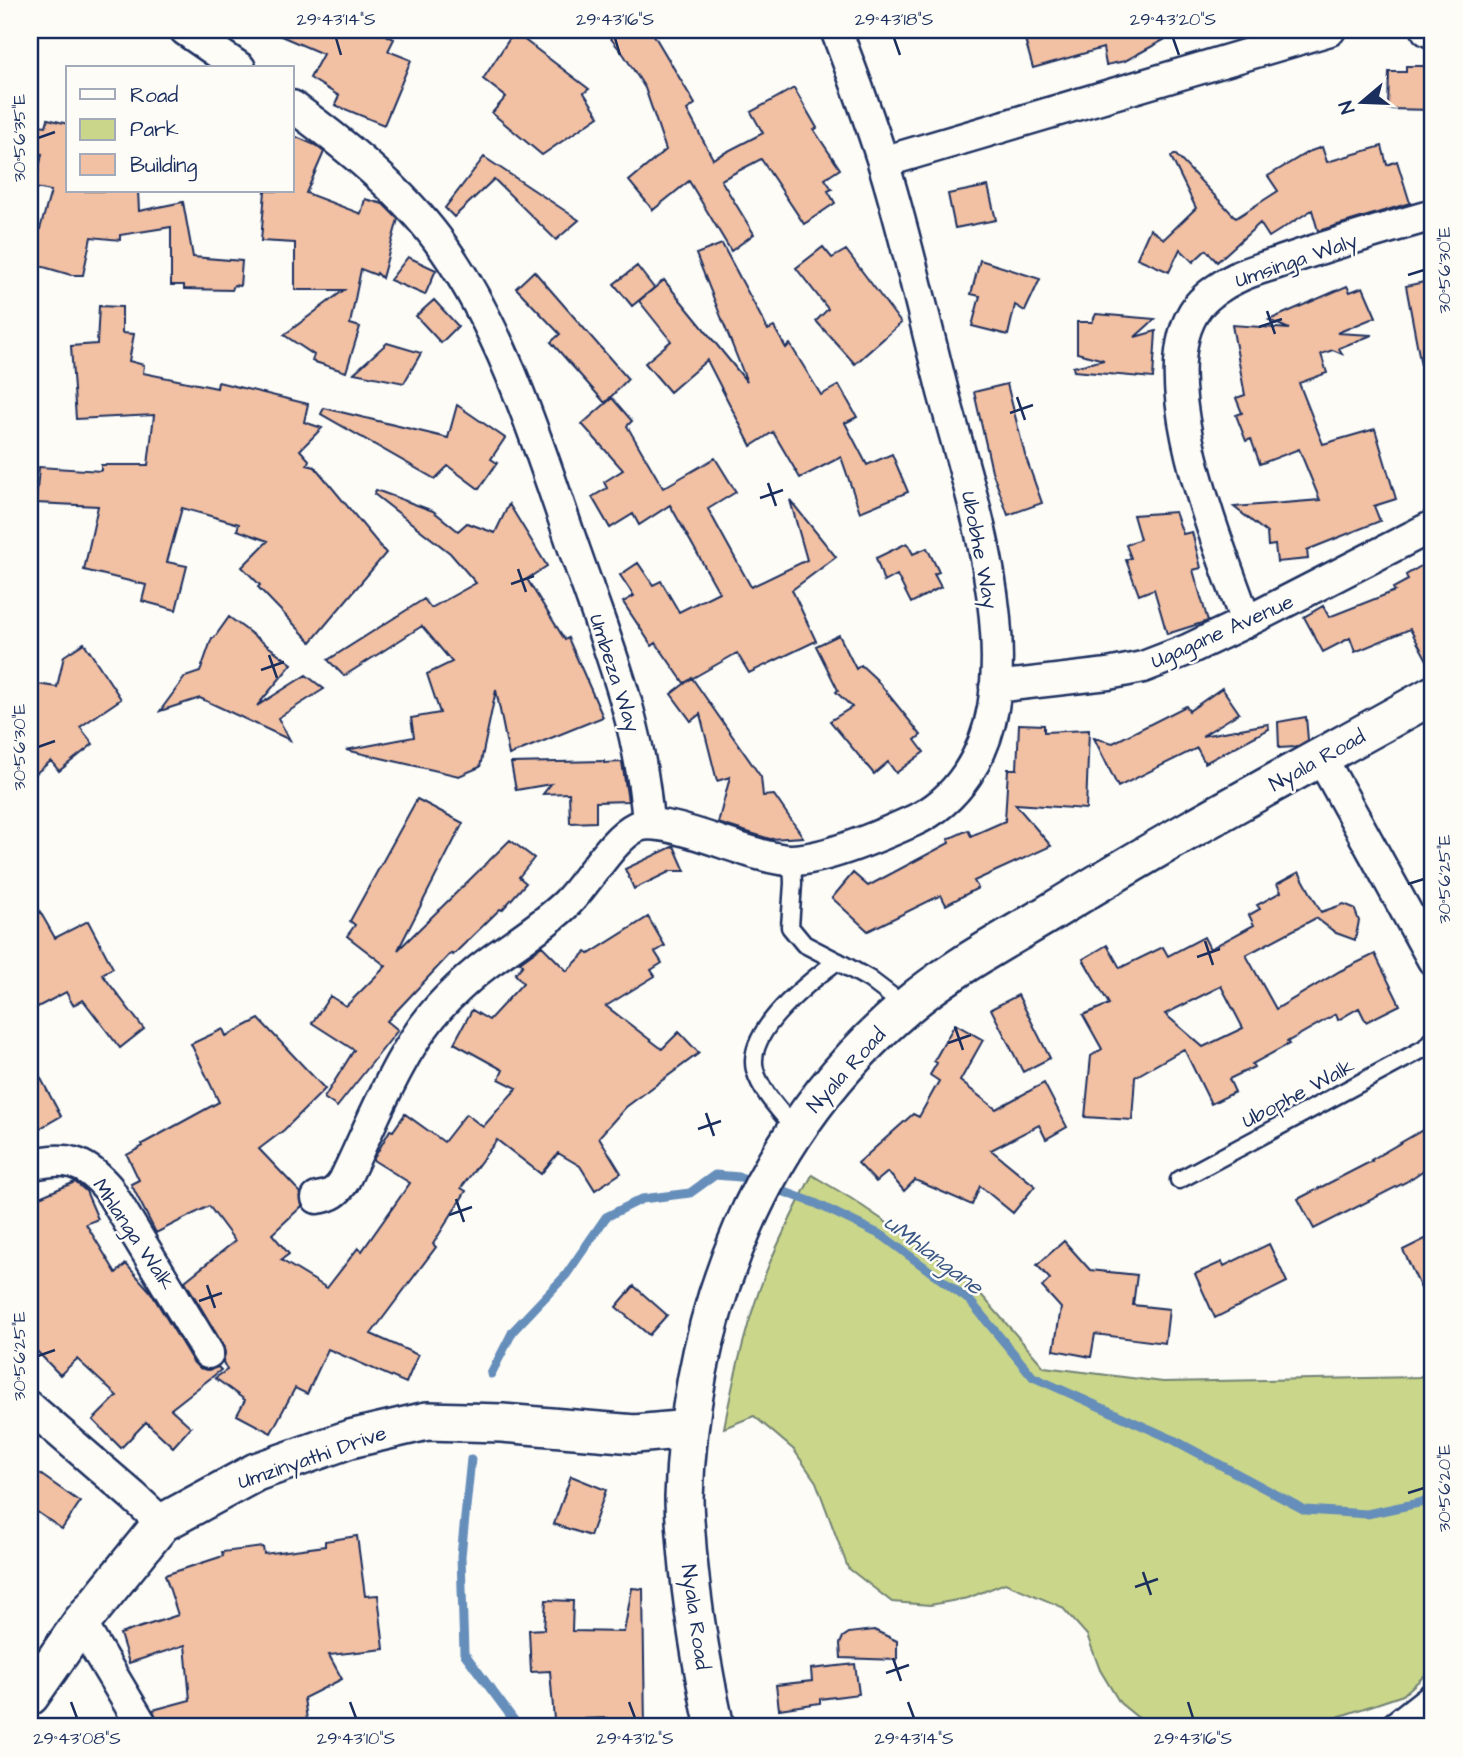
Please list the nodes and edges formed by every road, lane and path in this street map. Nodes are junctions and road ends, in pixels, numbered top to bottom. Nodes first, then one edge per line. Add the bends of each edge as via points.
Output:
1 (185, 30) edge
2 (836, 30) edge
3 (1330, 30) edge
4 (1427, 30) edge
5 (1433, 33) edge
6 (237, 66) edge
7 (294, 108) edge
8 (883, 162) junction
9 (1433, 215) edge
10 (1433, 526) edge
11 (1246, 622) junction
12 (995, 687) junction
13 (1433, 695) edge
14 (1321, 757) junction
15 (648, 824) junction
16 (792, 860) junction
17 (1433, 960) edge
18 (836, 961) junction
19 (906, 1007) junction
20 (1433, 1038) edge
21 (789, 1139) junction
22 (30, 1166) edge
23 (1179, 1181) dead end
24 (317, 1198) dead end
25 (208, 1353) dead end
26 (30, 1407) edge
27 (689, 1429) junction
28 (162, 1523) junction
29 (81, 1623) junction
30 (30, 1696) edge
31 (1433, 1698) edge
32 (143, 1727) edge
33 (715, 1727) edge
34 (1396, 1727) edge

1 - 6 street
2 - 8 street, Ubobhe Way
3 - 8 street
4 - 5 street
7 - 15 street, Umbeza Way via 347,148 414,211 481,308 514,384 618,673 639,749
8 - 12 street, Ubobhe Way via 986,561 996,643
9 - 11 street, Umsinga Waly via 1237,277 1198,306 1186,329 1180,358 1184,425 1196,475
10 - 11 street, Ugagane Avenue
11 - 12 street, Ugagane Avenue via 1143,667
12 - 16 street, Ubobhe Way via 980,753 948,799 934,811 824,854
13 - 14 street, Nyala Road
14 - 17 street
14 - 19 street, Nyala Road via 1095,884
15 - 16 street, Ubobhe Way
15 - 24 street via 625,835 565,905 443,1003 417,1036 339,1190
16 - 18 lane via 790,927 804,944
18 - 19 lane
18 - 21 lane via 791,999 758,1043 754,1057 758,1079 778,1108
19 - 21 street, Nyala Road via 822,1091
20 - 23 lane, Ubophe Walk via 1425,1048
21 - 27 street, Nyala Road via 753,1204 714,1307
22 - 25 street, Mhlanga Walk via 61,1160 97,1175
26 - 28 street
27 - 28 street, Umzinyathi Drive via 635,1434 427,1421 349,1439 256,1472
27 - 33 street, Nyala Road via 684,1501 690,1583
28 - 29 street, Umzinyathi Drive
29 - 30 street, Umzinyathi Drive
29 - 32 street
31 - 34 street

